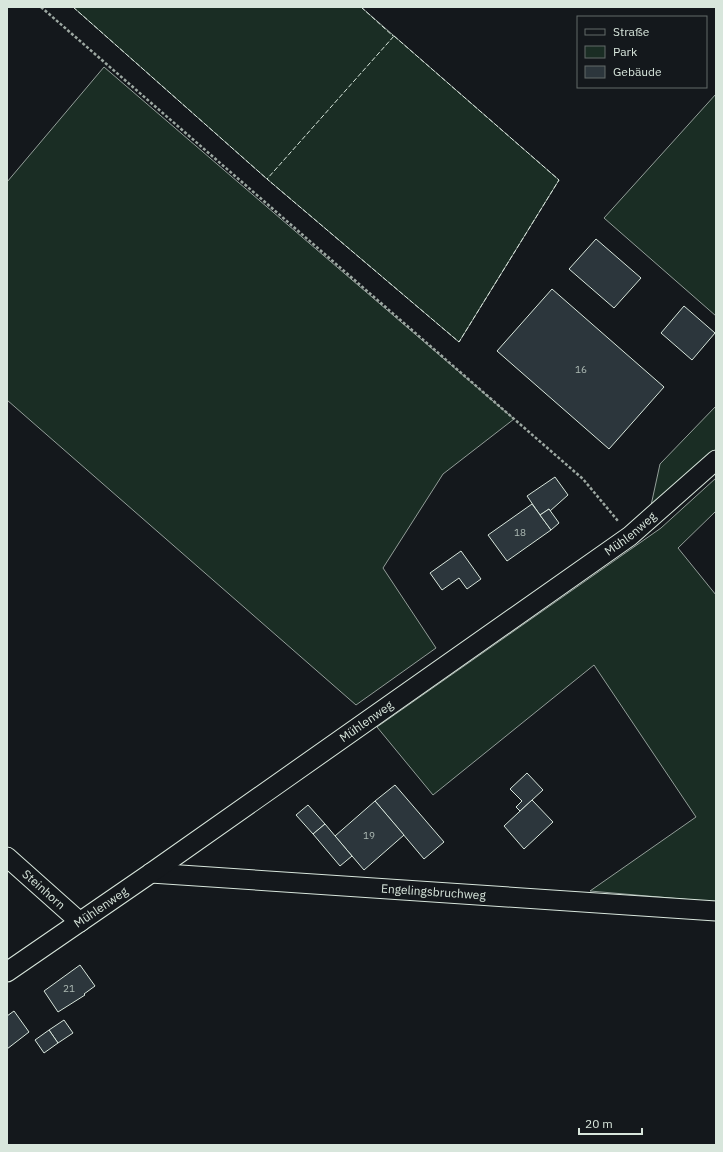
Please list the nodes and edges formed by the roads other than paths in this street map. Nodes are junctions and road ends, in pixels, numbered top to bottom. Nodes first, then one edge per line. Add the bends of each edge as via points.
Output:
1 (716, 460) edge
2 (7, 857) edge
3 (151, 873) junction
4 (716, 911) edge
5 (80, 922) junction
6 (7, 972) edge

1 - 3 street, Mühlenweg via 630,536
2 - 5 street, Steinhorn
3 - 4 street, Engelingsbruchweg
3 - 5 street, Mühlenweg
5 - 6 street, Mühlenweg

